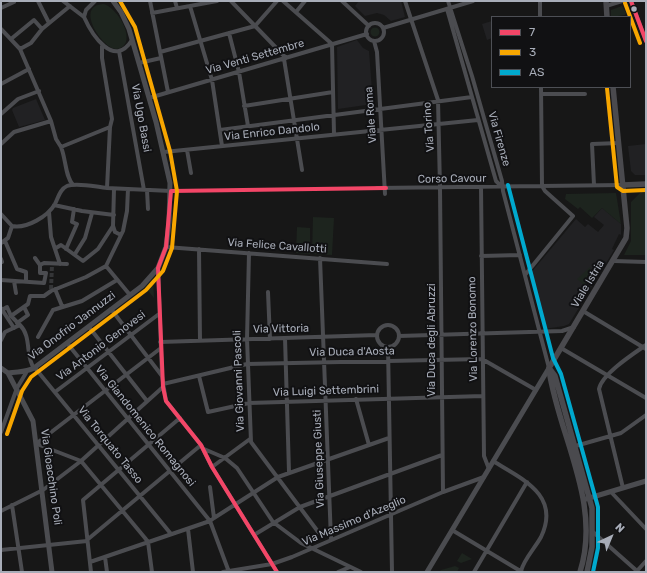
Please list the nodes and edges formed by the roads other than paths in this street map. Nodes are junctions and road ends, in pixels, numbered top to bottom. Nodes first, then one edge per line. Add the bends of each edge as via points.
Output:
1 (38, 1) edge
2 (63, 1) edge
3 (95, 1) edge
4 (113, 1) edge
5 (150, 1) edge
6 (175, 1) edge
7 (217, 1) edge
8 (231, 1) edge
9 (277, 1) edge
10 (283, 1) edge
11 (305, 1) edge
12 (342, 1) edge
13 (405, 1) edge
14 (448, 1) edge
15 (473, 1) edge
16 (540, 1) edge
17 (622, 1) edge
18 (631, 1) edge
19 (14, 2) edge
20 (606, 4) edge
21 (70, 6) junction
22 (190, 6) junction
23 (1, 8) edge
24 (177, 8) junction
25 (449, 9) junction
26 (152, 12) junction
27 (296, 12) junction
28 (540, 16) edge
29 (607, 16) edge
30 (636, 16) junction
31 (84, 17) junction
32 (631, 18) edge
33 (48, 21) dead end
34 (411, 21) junction
35 (255, 26) junction
36 (369, 26) junction
37 (383, 28) junction
38 (1, 29) edge
39 (42, 29) junction
40 (228, 33) junction
41 (367, 34) junction
42 (11, 39) junction
43 (132, 40) junction
44 (201, 41) junction
45 (374, 41) junction
46 (646, 41) edge
47 (332, 44) junction
48 (102, 46) junction
49 (20, 49) junction
50 (119, 51) junction
51 (160, 52) junction
52 (161, 58) junction
53 (285, 58) junction
54 (139, 63) junction
55 (29, 69) junction
56 (239, 72) junction
57 (212, 80) junction
58 (1, 84) edge
59 (541, 88) edge
60 (614, 88) edge
61 (39, 91) junction
62 (168, 92) junction
63 (333, 92) junction
64 (541, 94) junction
65 (585, 94) dead end
66 (472, 96) junction
67 (149, 98) junction
68 (291, 98) junction
69 (438, 100) junction
70 (244, 106) junction
71 (380, 108) junction
72 (1, 114) edge
73 (334, 114) junction
74 (294, 119) junction
75 (478, 120) junction
76 (51, 121) junction
77 (439, 124) junction
78 (248, 126) junction
79 (110, 127) junction
80 (220, 130) junction
81 (381, 130) junction
82 (334, 134) junction
83 (297, 138) junction
84 (619, 143) junction
85 (1, 144) edge
86 (222, 146) junction
87 (61, 147) junction
88 (187, 150) junction
89 (164, 152) junction
90 (302, 170) dead end
91 (191, 173) dead end
92 (623, 184) junction
93 (646, 184) edge
94 (74, 185) junction
95 (594, 185) junction
96 (542, 186) junction
97 (481, 187) junction
98 (502, 187) junction
99 (107, 188) junction
100 (114, 188) junction
101 (377, 188) dead end
102 (386, 188) junction
103 (440, 188) junction
104 (128, 189) junction
105 (146, 190) junction
106 (170, 191) junction
107 (385, 194) dead end
108 (54, 205) junction
109 (74, 209) junction
110 (148, 209) dead end
111 (49, 212) junction
112 (92, 213) junction
113 (1, 214) edge
114 (114, 215) junction
115 (3, 219) edge
116 (12, 226) junction
117 (113, 226) junction
118 (121, 235) junction
119 (3, 242) edge
120 (166, 247) junction
121 (56, 248) junction
122 (66, 249) junction
123 (199, 249) junction
124 (249, 253) junction
125 (75, 254) junction
126 (520, 255) junction
127 (482, 256) junction
128 (35, 258) dead end
129 (320, 258) junction
130 (614, 261) junction
131 (646, 262) edge
132 (60, 264) junction
133 (67, 264) dead end
134 (387, 264) dead end
135 (40, 265) junction
136 (106, 266) junction
137 (158, 268) junction
138 (525, 275) junction
139 (1, 280) edge
140 (117, 280) junction
141 (14, 281) junction
142 (26, 282) junction
143 (53, 290) junction
144 (268, 292) dead end
145 (16, 293) dead end
146 (130, 295) junction
147 (62, 306) junction
148 (24, 307) junction
149 (2, 309) edge
150 (111, 309) junction
151 (583, 311) junction
152 (159, 314) junction
153 (11, 316) junction
154 (18, 324) junction
155 (574, 326) junction
156 (89, 327) junction
157 (14, 328) junction
158 (540, 332) junction
159 (482, 333) junction
160 (441, 334) junction
161 (131, 335) junction
162 (377, 335) junction
163 (399, 336) junction
164 (38, 337) dead end
165 (323, 337) junction
166 (285, 338) junction
167 (247, 339) junction
168 (270, 339) junction
169 (1, 340) edge
170 (200, 341) junction
171 (160, 342) junction
172 (67, 343) junction
173 (388, 347) junction
174 (645, 347) edge
175 (161, 348) junction
176 (561, 348) junction
177 (108, 352) junction
178 (148, 357) junction
179 (441, 359) junction
180 (482, 359) junction
181 (388, 360) junction
182 (324, 362) junction
183 (286, 363) junction
184 (247, 364) junction
185 (1, 368) edge
186 (34, 368) junction
187 (87, 368) junction
188 (549, 368) junction
189 (8, 373) junction
190 (26, 373) junction
191 (126, 375) junction
192 (607, 375) junction
193 (162, 376) junction
194 (199, 376) junction
195 (163, 386) junction
196 (553, 387) junction
197 (16, 388) junction
198 (537, 388) junction
199 (105, 391) junction
200 (55, 392) junction
201 (442, 396) junction
202 (483, 396) junction
203 (388, 398) junction
204 (646, 398) edge
205 (356, 399) junction
206 (325, 400) junction
207 (287, 401) junction
208 (147, 402) junction
209 (249, 402) junction
210 (73, 415) junction
211 (646, 415) edge
212 (128, 418) junction
213 (180, 418) junction
214 (1, 432) edge
215 (610, 437) junction
216 (389, 438) junction
217 (250, 439) junction
218 (37, 444) junction
219 (148, 444) junction
220 (369, 445) junction
221 (99, 446) junction
222 (202, 447) junction
223 (572, 447) junction
224 (442, 455) junction
225 (225, 458) junction
226 (328, 459) junction
227 (81, 461) junction
228 (493, 461) junction
229 (212, 467) junction
230 (488, 469) junction
231 (118, 470) junction
232 (170, 471) junction
233 (289, 472) junction
234 (389, 475) junction
235 (278, 477) junction
236 (484, 477) junction
237 (646, 481) edge
238 (527, 482) junction
239 (101, 485) junction
240 (210, 487) dead end
241 (623, 488) junction
242 (43, 490) junction
243 (443, 492) junction
244 (611, 492) junction
245 (253, 493) junction
246 (139, 496) junction
247 (330, 496) junction
248 (586, 499) junction
249 (235, 504) junction
250 (12, 505) junction
251 (300, 507) junction
252 (1, 511) edge
253 (122, 511) junction
254 (390, 515) junction
255 (214, 518) junction
256 (210, 521) junction
257 (273, 522) junction
258 (646, 528) edge
259 (188, 529) junction
260 (452, 530) junction
261 (593, 532) junction
262 (319, 533) dead end
263 (171, 534) junction
264 (254, 535) junction
265 (87, 540) junction
266 (331, 540) junction
267 (148, 542) junction
268 (49, 544) junction
269 (18, 548) junction
270 (312, 548) junction
271 (1, 550) edge
272 (486, 551) junction
273 (105, 557) junction
274 (646, 561) edge
275 (90, 562) junction
276 (272, 564) junction
277 (350, 567) junction
278 (22, 572) edge
279 (52, 572) edge
280 (90, 572) edge
281 (107, 572) edge
282 (152, 572) edge
283 (192, 572) edge
284 (224, 572) edge
285 (229, 572) edge
286 (277, 572) edge
287 (338, 572) edge
288 (361, 572) edge
289 (392, 572) edge
290 (427, 572) edge
291 (474, 572) edge
292 (521, 572) edge
293 (580, 572) edge
294 (587, 572) edge
295 (636, 572) edge

1 - 33 street
2 - 21 street
3 - 31 street via 86,10
4 - 43 street via 121,12
5 - 26 street
6 - 24 street
7 - 22 street
8 - 35 street
9 - 35 street
10 - 27 street
11 - 27 street
12 - 36 street
13 - 34 street, Via Torino
14 - 25 street
15 - 25 street
16 - 28 street
17 - 20 street
18 - 30 street
19 - 23 street
20 - 29 main road
21 - 31 street
21 - 39 street
22 - 24 street
22 - 44 street
24 - 26 street
25 - 34 street
25 - 66 street, Via Firenze
25 - 98 street, Via Firenze via 481,106
26 - 51 street
27 - 47 street
30 - 32 street
30 - 46 street
31 - 48 street
34 - 37 street
34 - 69 street, Via Torino
35 - 40 street
35 - 53 street
36 - 37 street via 378,23
36 - 41 street
37 - 45 street via 382,38
38 - 42 street
39 - 42 street via 34,20
39 - 49 street via 31,43
40 - 44 street
40 - 56 street
41 - 45 street
41 - 47 street, Via Venti Settembre
42 - 49 street
43 - 50 street
43 - 54 street
44 - 51 street
44 - 57 street
45 - 71 street, Viale Roma via 377,52
47 - 53 street, Via Venti Settembre
47 - 63 street
48 - 50 street
48 - 79 street via 112,119
49 - 55 street
50 - 105 street, Via Ugo Bassi
51 - 52 street
52 - 54 street
52 - 62 street
53 - 56 street, Via Venti Settembre
53 - 68 street
54 - 67 street
55 - 58 street
55 - 61 street
56 - 57 street, Via Venti Settembre
56 - 70 street
57 - 62 street, Via Venti Settembre
57 - 80 street
59 - 64 street
60 - 84 main road, Viale Istria
61 - 72 street via 18,99
61 - 76 street
62 - 67 street, Via Venti Settembre
63 - 68 street
63 - 73 street
64 - 65 street
64 - 96 street
66 - 69 street
66 - 75 street, Via Firenze
67 - 89 street
68 - 70 street
68 - 74 street
69 - 71 street
69 - 77 street, Via Torino
70 - 78 street
71 - 73 street
71 - 81 street, Viale Roma
73 - 74 street
73 - 82 street
74 - 78 street
74 - 83 street
75 - 77 street, Via Enrico Dandolo
75 - 98 street, Via Firenze via 496,181
76 - 85 street via 14,132
76 - 87 street
77 - 81 street, Via Enrico Dandolo
77 - 103 street, Via Torino
78 - 80 street
79 - 87 street
79 - 99 street
80 - 86 street
81 - 82 street, Via Enrico Dandolo
81 - 102 street, Viale Roma
82 - 83 street, Via Enrico Dandolo
83 - 86 street, Via Enrico Dandolo
83 - 90 street
84 - 92 main road, Viale Istria
84 - 95 street via 592,144
86 - 88 street, Via Enrico Dandolo
87 - 94 street via 68,178
88 - 89 street, Via Enrico Dandolo
88 - 91 street
89 - 106 street
92 - 93 main road
92 - 95 street, Corso Cavour
92 - 130 main road, Viale Istria via 627,231 624,243
94 - 99 street
94 - 108 street via 64,188
95 - 96 street, Corso Cavour
96 - 98 street, Corso Cavour
96 - 138 street via 545,192 573,216
97 - 98 street, Corso Cavour
97 - 103 street, Corso Cavour
97 - 127 street, Via Lorenzo Bonomo
98 - 126 street
99 - 100 street
100 - 104 street
100 - 114 street
101 - 102 street, Corso Cavour
102 - 103 street, Corso Cavour
102 - 107 street, Viale Roma
103 - 160 street, Via Duca degli Abruzzi
104 - 105 street
104 - 118 street via 127,211
105 - 106 street
105 - 110 street, Via Ugo Bassi
106 - 120 street
108 - 109 street
108 - 111 street
109 - 112 street
109 - 122 street via 72,222 77,224 76,230
111 - 116 street via 38,219
111 - 121 street
112 - 114 street
112 - 125 street via 85,238
113 - 115 street
114 - 117 street
115 - 116 street
116 - 119 street via 9,236
117 - 118 street via 115,232
117 - 125 street via 98,249 83,261
118 - 136 street
119 - 142 street via 17,269 26,272
120 - 123 street, Via Felice Cavallotti
120 - 137 street
121 - 122 street via 61,245
121 - 132 street
122 - 125 street
123 - 124 street, Via Felice Cavallotti
123 - 170 street
124 - 129 street, Via Felice Cavallotti
124 - 167 street, Via Giovanni Pascoli
126 - 127 street
126 - 138 street
127 - 159 street, Via Lorenzo Bonomo
128 - 135 street
129 - 134 street, Via Felice Cavallotti
129 - 165 street, Via Giuseppe Giusti
130 - 131 street
130 - 151 main road, Viale Istria
132 - 133 street
132 - 135 street
135 - 142 street via 40,273 46,273 44,283
136 - 140 street
136 - 143 street
137 - 146 street, Via Onofrio Jannuzzi
137 - 152 street
138 - 158 street
139 - 141 street
140 - 146 street
140 - 147 street via 82,301
141 - 142 street
141 - 145 street
143 - 147 street
143 - 148 street via 44,296 30,296 28,304
144 - 168 street
146 - 150 street, Via Onofrio Jannuzzi
147 - 164 street via 50,314
148 - 153 street
148 - 154 street via 28,315
149 - 153 street via 7,306
149 - 157 street
150 - 156 street, Via Onofrio Jannuzzi
150 - 161 street
151 - 155 main road, Viale Istria
151 - 174 street
152 - 161 street, Via Antonio Genovesi
152 - 171 street
153 - 154 street
154 - 157 street
154 - 186 street via 24,329 28,340 31,364
155 - 158 street via 566,330
155 - 176 main road, Viale Istria
156 - 172 street, Via Onofrio Jannuzzi
156 - 177 street
157 - 169 street via 6,332
158 - 159 street
158 - 188 street
159 - 160 street
159 - 180 street, Via Lorenzo Bonomo
160 - 163 street
160 - 179 street, Via Duca degli Abruzzi
161 - 177 street, Via Antonio Genovesi
161 - 178 street
162 - 163 street via 379,329 388,325 397,329
162 - 165 street, Via Vittoria
162 - 173 street via 379,342
163 - 173 street via 396,343
165 - 166 street, Via Vittoria
165 - 182 street, Via Giuseppe Giusti
166 - 168 street, Via Vittoria
166 - 183 street
167 - 168 street, Via Vittoria
167 - 170 street, Via Vittoria
167 - 184 street, Via Giovanni Pascoli
170 - 171 street, Via Vittoria
171 - 175 street
172 - 186 street, Via Onofrio Jannuzzi
172 - 187 street, Via Giandomenico Romagnosi
173 - 181 street
174 - 192 street
175 - 178 street
175 - 193 street
176 - 188 main road, Viale Istria
176 - 192 street
177 - 187 street, Via Antonio Genovesi
177 - 191 street
178 - 191 street
178 - 193 street
179 - 180 street, Via Duca d'Aosta
179 - 181 street, Via Duca d'Aosta
179 - 201 street, Via Duca degli Abruzzi
180 - 198 street, Via Duca d'Aosta
180 - 202 street, Via Lorenzo Bonomo
181 - 182 street, Via Duca d'Aosta
181 - 203 street
182 - 183 street, Via Duca d'Aosta
182 - 206 street, Via Giuseppe Giusti
183 - 184 street, Via Duca d'Aosta
183 - 207 street
184 - 194 street, Via Duca d'Aosta
184 - 209 street, Via Giovanni Pascoli
185 - 189 street
186 - 190 street, Via Onofrio Jannuzzi
186 - 200 street, Via Torquato Tasso
187 - 199 street, Via Giandomenico Romagnosi
187 - 200 street, Via Antonio Genovesi
188 - 196 main road
188 - 198 street, Viale Istria
188 - 223 main road via 554,376
189 - 190 street
189 - 197 street, Via Gioacchino Poli
190 - 197 street
191 - 199 street
191 - 208 street
192 - 204 street
192 - 215 street via 599,389
193 - 195 street
194 - 195 street, Via Duca d'Aosta
194 - 209 street, Via Luigi Settembrini via 208,412
195 - 208 street
195 - 213 street via 166,401
196 - 198 street via 547,382
196 - 223 main road
197 - 214 street
197 - 218 street, Via Gioacchino Poli via 33,421
198 - 228 street, Viale Istria
199 - 210 street
199 - 212 street, Via Giandomenico Romagnosi
200 - 210 street, Via Torquato Tasso
201 - 202 street, Via Luigi Settembrini
201 - 203 street, Via Luigi Settembrini
201 - 224 street, Via Duca degli Abruzzi
202 - 230 street, Via Lorenzo Bonomo via 484,456
203 - 205 street, Via Luigi Settembrini
203 - 216 street
205 - 206 street, Via Luigi Settembrini
205 - 220 street
206 - 207 street, Via Luigi Settembrini
206 - 226 street, Via Giuseppe Giusti
207 - 209 street, Via Luigi Settembrini
207 - 233 street
208 - 212 street
209 - 217 street, Via Giovanni Pascoli
210 - 218 street
210 - 221 street, Via Torquato Tasso
211 - 215 street via 621,433
212 - 219 street, Via Giandomenico Romagnosi
212 - 221 street
213 - 219 street
213 - 222 street
215 - 223 street
215 - 241 street
216 - 220 street
216 - 234 street
217 - 225 street
217 - 235 street, Via Giovanni Pascoli
218 - 227 street
218 - 242 street, Via Gioacchino Poli
219 - 231 street
219 - 232 street, Via Giandomenico Romagnosi
220 - 226 street
221 - 227 street
221 - 231 street, Via Torquato Tasso
222 - 225 street
222 - 229 street
222 - 232 street
223 - 248 main road
224 - 234 street
224 - 243 street, Via Duca degli Abruzzi
225 - 229 street
225 - 245 street via 237,468
226 - 233 street
226 - 247 street, Via Giuseppe Giusti
227 - 239 street
227 - 242 street
228 - 230 street, Viale Istria
228 - 238 street
229 - 249 street
230 - 236 street, Viale Istria
231 - 239 street
231 - 246 street, Via Torquato Tasso
232 - 246 street
232 - 256 street, Via Giandomenico Romagnosi
233 - 235 street
234 - 247 street
234 - 254 street
235 - 245 street
235 - 251 street, Via Giovanni Pascoli
236 - 243 street, Via Massimo d'Azeglio
236 - 260 street, Viale Istria
237 - 241 street
238 - 272 street
238 - 292 street via 535,487 544,499 546,515 541,536
239 - 253 street
239 - 265 street via 83,500
240 - 255 street
241 - 244 street
242 - 250 street
242 - 268 street, Via Gioacchino Poli
243 - 254 street, Via Massimo d'Azeglio
244 - 248 street
244 - 258 street
245 - 249 street
245 - 257 street
246 - 253 street
246 - 263 street, Via Torquato Tasso
247 - 251 street
247 - 266 street, Via Giuseppe Giusti
248 - 261 main road
248 - 293 main road via 586,541
249 - 255 street
249 - 264 street
250 - 252 street
250 - 269 street
251 - 257 street
251 - 262 street, Via Giovanni Pascoli
253 - 265 street
253 - 267 street
254 - 266 street, Via Massimo d'Azeglio
254 - 289 street
255 - 256 street
256 - 259 street
256 - 285 street, Via Giandomenico Romagnosi
257 - 264 street
257 - 270 street
259 - 263 street
259 - 283 street
260 - 272 street
260 - 290 street, Viale Istria
261 - 294 main road
261 - 295 street
263 - 267 street
264 - 276 street
265 - 268 street
265 - 275 street
266 - 270 street, Via Massimo d'Azeglio
267 - 273 street
267 - 282 street
268 - 269 street
268 - 279 street, Via Gioacchino Poli
269 - 271 street
269 - 278 street
270 - 276 street, Via Massimo d'Azeglio
270 - 277 street
272 - 291 street
272 - 292 street
273 - 275 street
273 - 281 street
274 - 295 street
275 - 280 street
276 - 285 street, Via Massimo d'Azeglio
276 - 286 street
277 - 287 street
277 - 288 street
284 - 285 street, Via Massimo d'Azeglio

